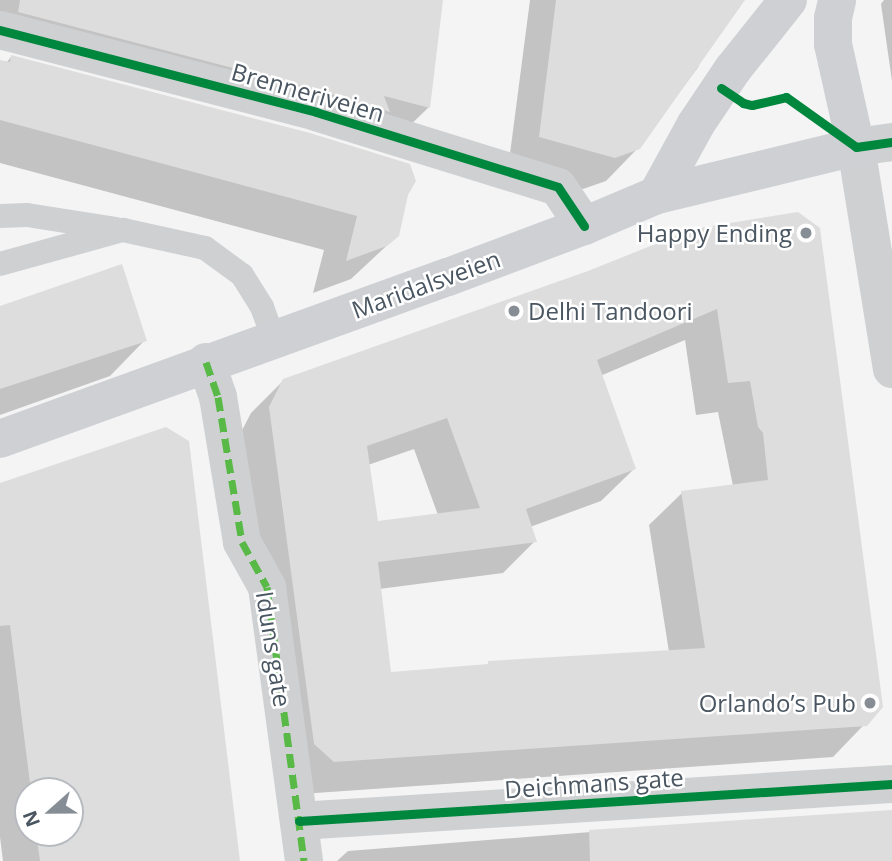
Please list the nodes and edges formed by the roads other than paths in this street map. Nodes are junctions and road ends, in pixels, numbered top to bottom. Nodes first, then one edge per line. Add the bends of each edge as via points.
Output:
1 (788, 0) edge
2 (837, 0) edge
3 (0, 30) edge
4 (874, 144) edge
5 (657, 195) junction
6 (0, 216) edge
7 (584, 226) junction
8 (123, 230) junction
9 (0, 264) edge
10 (273, 338) junction
11 (206, 362) junction
12 (892, 369) edge
13 (0, 439) edge
14 (892, 784) edge
15 (299, 821) junction
16 (304, 861) edge

1 - 5 main road via 696,124
2 - 4 main road via 833,44
3 - 7 street, Brenneriveien via 316,113 558,187
4 - 5 main road, Maridalsveien
4 - 12 street
5 - 7 main road, Maridalsveien
6 - 8 lane via 27,215
7 - 10 main road, Maridalsveien
8 - 9 lane
8 - 10 lane via 205,248 242,275 262,307
10 - 11 main road, Maridalsveien
11 - 13 main road, Maridalsveien
11 - 15 street, Iduns gate via 218,397 242,542 267,587
14 - 15 street, Deichmans gate
15 - 16 street, Iduns gate

